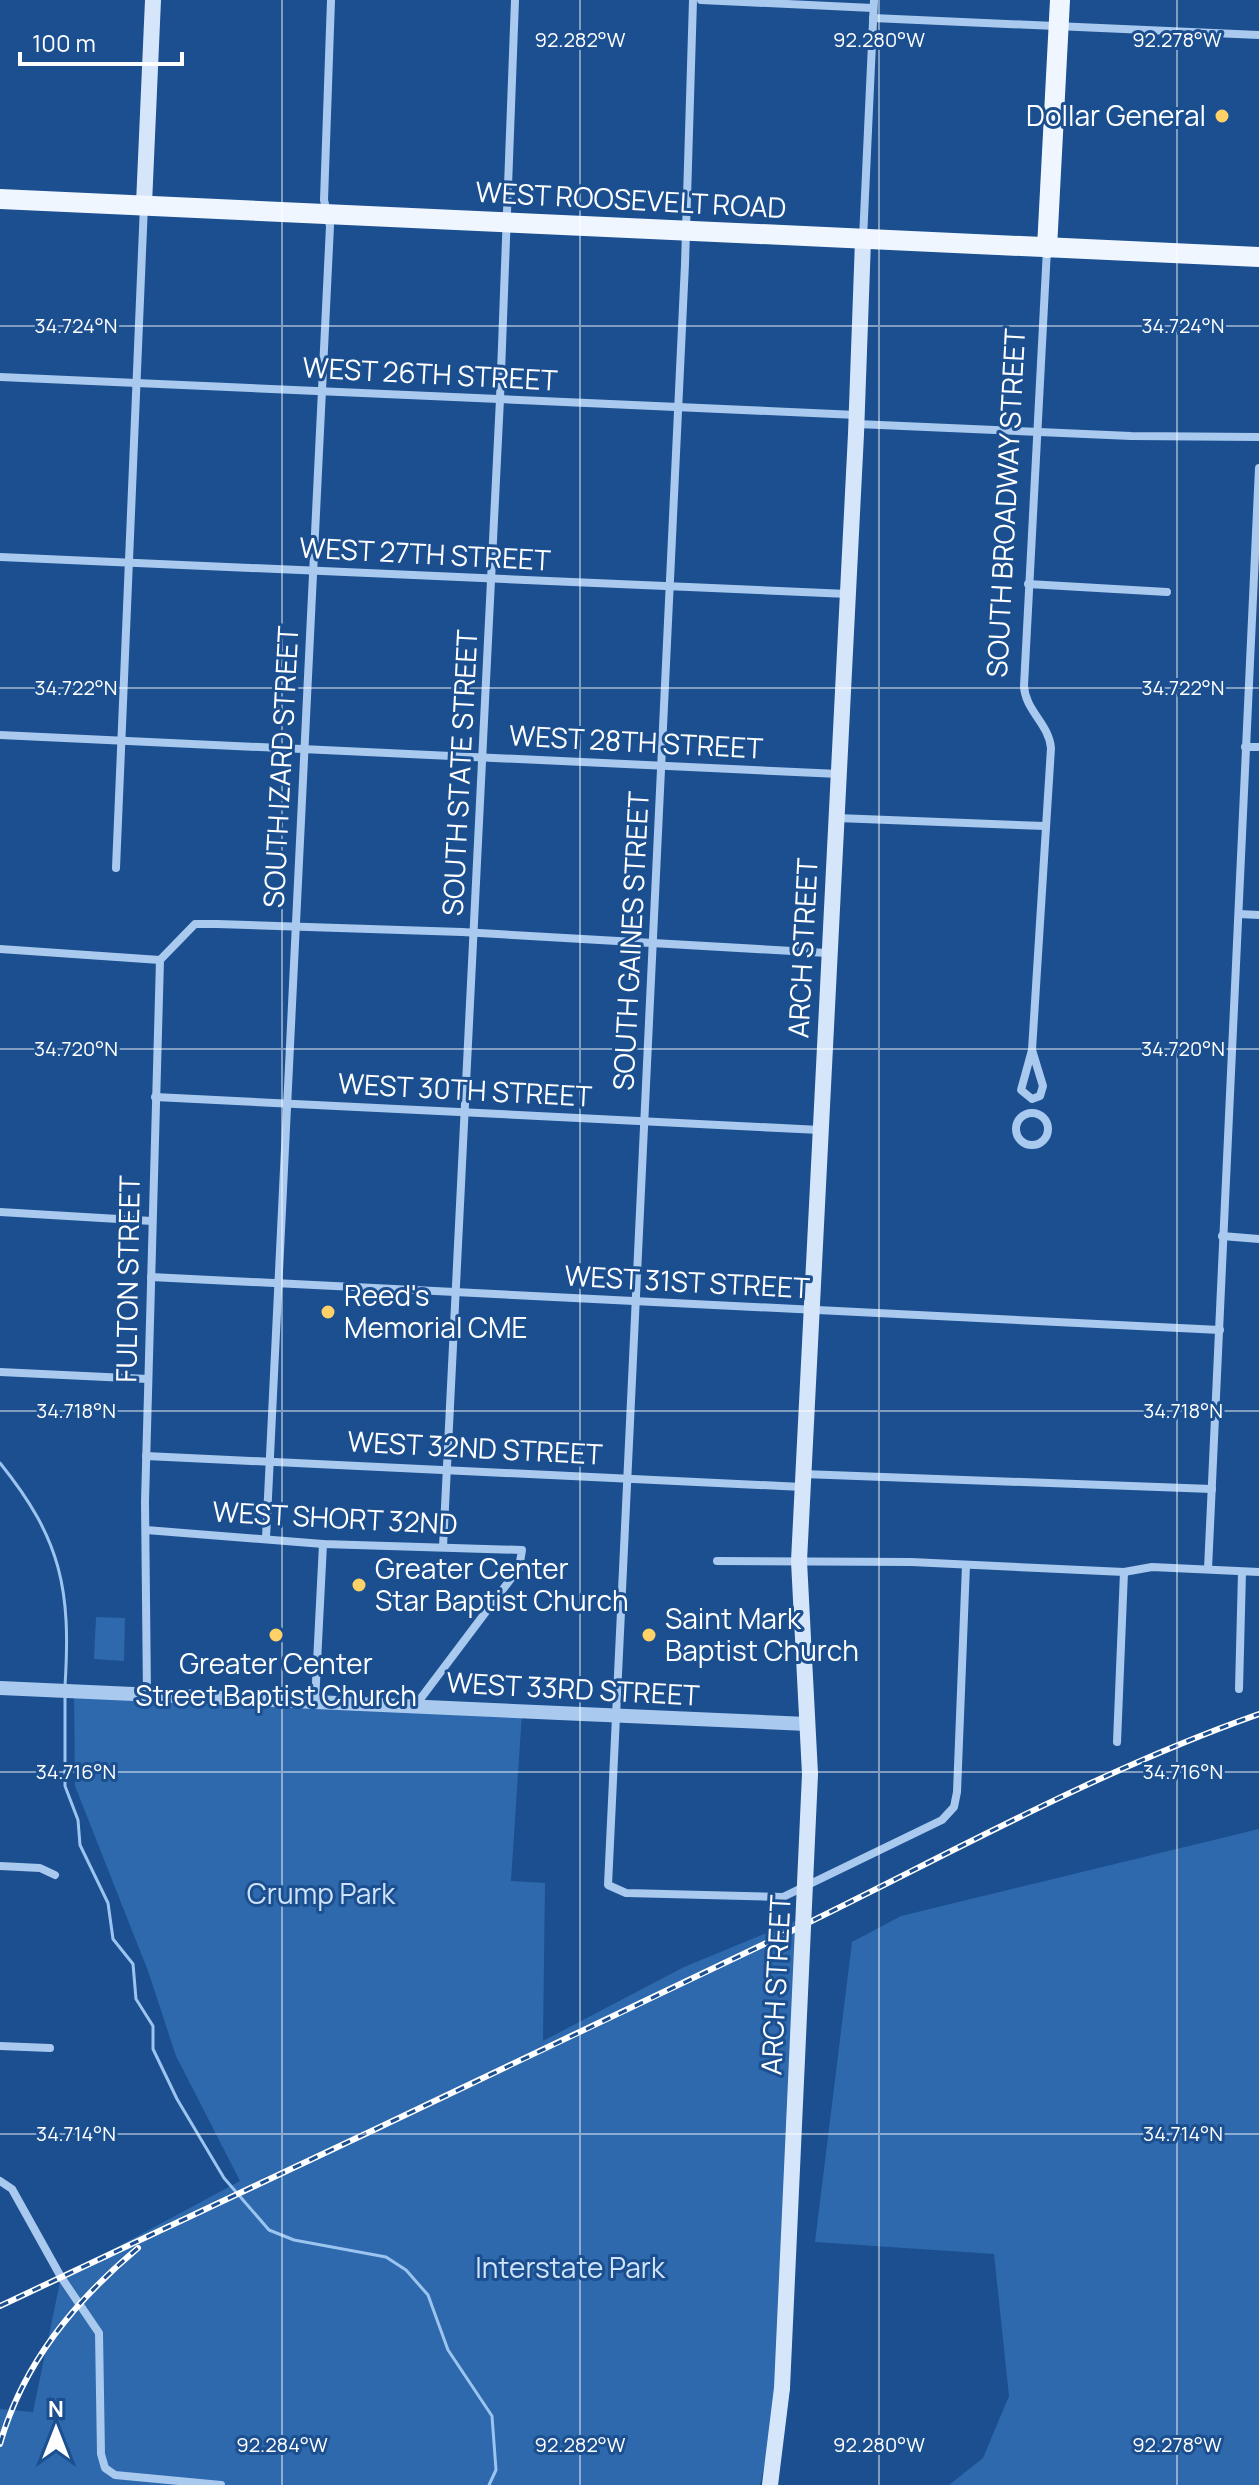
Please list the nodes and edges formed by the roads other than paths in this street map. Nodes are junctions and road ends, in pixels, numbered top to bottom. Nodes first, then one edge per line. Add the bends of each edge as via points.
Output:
1 (153, 0) edge
2 (331, 0) edge
3 (515, 0) edge
4 (693, 0) edge
5 (701, 0) edge
6 (1060, 0) edge
7 (873, 9) edge
8 (1059, 26) junction
9 (1259, 35) edge
10 (0, 199) edge
11 (144, 204) junction
12 (328, 214) junction
13 (508, 223) junction
14 (684, 230) junction
15 (863, 240) junction
16 (1047, 248) junction
17 (1259, 257) edge
18 (0, 377) edge
19 (137, 383) junction
20 (321, 390) junction
21 (500, 399) junction
22 (679, 407) junction
23 (857, 420) junction
24 (1036, 431) junction
25 (1259, 437) edge
26 (1259, 468) edge
27 (0, 557) edge
28 (128, 561) junction
29 (314, 570) junction
30 (491, 579) junction
31 (1028, 584) junction
32 (670, 586) junction
33 (1256, 588) edge
34 (1167, 592) dead end
35 (848, 594) junction
36 (0, 735) edge
37 (119, 740) junction
38 (1245, 747) junction
39 (1259, 747) edge
40 (304, 748) junction
41 (483, 756) junction
42 (662, 765) junction
43 (839, 774) junction
44 (837, 818) junction
45 (1045, 826) junction
46 (116, 868) dead end
47 (1239, 914) junction
48 (1259, 915) edge
49 (296, 927) junction
50 (474, 933) junction
51 (653, 944) junction
52 (0, 949) edge
53 (827, 953) junction
54 (160, 960) junction
55 (1032, 1050) junction
56 (155, 1097) junction
57 (1032, 1099) junction
58 (287, 1103) junction
59 (465, 1112) junction
60 (1032, 1112) junction
61 (645, 1122) junction
62 (820, 1130) junction
63 (0, 1212) edge
64 (152, 1221) junction
65 (1222, 1236) junction
66 (1259, 1239) edge
67 (151, 1277) junction
68 (278, 1282) junction
69 (455, 1293) junction
70 (636, 1300) junction
71 (810, 1309) junction
72 (1220, 1330) junction
73 (0, 1372) edge
74 (148, 1379) junction
75 (146, 1456) junction
76 (269, 1460) junction
77 (447, 1467) junction
78 (628, 1478) junction
79 (802, 1480) junction
80 (1212, 1489) junction
81 (146, 1530) junction
82 (266, 1538) junction
83 (323, 1544) junction
84 (443, 1547) junction
85 (717, 1561) dead end
86 (799, 1561) junction
87 (966, 1565) junction
88 (1208, 1569) junction
89 (1124, 1572) junction
90 (1242, 1572) junction
91 (1259, 1572) edge
92 (0, 1688) edge
93 (1239, 1689) dead end
94 (147, 1695) junction
95 (315, 1702) junction
96 (415, 1706) junction
97 (616, 1717) junction
98 (807, 1724) junction
99 (1117, 1742) dead end
100 (0, 1866) edge
101 (55, 1875) dead end
102 (0, 2046) edge
103 (50, 2048) dead end
104 (0, 2181) edge
105 (221, 2485) edge
106 (770, 2485) edge

1 - 11 main road
2 - 12 street, SOUTH IZARD STREET via 324,200
3 - 13 street, SOUTH STATE STREET
4 - 14 street, SOUTH GAINES STREET
5 - 7 street
6 - 8 main road, SOUTH BROADWAY STREET
7 - 8 street
7 - 15 street
8 - 9 street
8 - 16 main road, SOUTH BROADWAY STREET
10 - 11 main road, WEST ROOSEVELT ROAD
11 - 12 main road, WEST ROOSEVELT ROAD
11 - 19 street
12 - 13 main road, WEST ROOSEVELT ROAD
12 - 20 street, SOUTH IZARD STREET
13 - 14 main road, WEST ROOSEVELT ROAD
13 - 21 street, SOUTH STATE STREET
14 - 15 main road, WEST ROOSEVELT ROAD
14 - 22 street, SOUTH GAINES STREET
15 - 16 main road, WEST ROOSEVELT ROAD
15 - 23 main road, ARCH STREET
16 - 17 main road, WEST ROOSEVELT ROAD
16 - 24 street, SOUTH BROADWAY STREET
18 - 19 street, WEST 26TH STREET
19 - 20 street, WEST 26TH STREET
19 - 28 street
20 - 21 street, WEST 26TH STREET
20 - 29 street, SOUTH IZARD STREET
21 - 22 street, WEST 26TH STREET
21 - 30 street, SOUTH STATE STREET
22 - 23 street, WEST 26TH STREET
22 - 32 street, SOUTH GAINES STREET
23 - 24 street, WEST 26TH STREET
23 - 35 main road, ARCH STREET
24 - 25 street, WEST 26TH STREET
24 - 31 street, SOUTH BROADWAY STREET
26 - 33 street
27 - 28 street, WEST 27TH STREET
28 - 29 street, WEST 27TH STREET
28 - 37 street
29 - 30 street, WEST 27TH STREET
29 - 40 street, SOUTH IZARD STREET
30 - 32 street, WEST 27TH STREET
30 - 41 street, SOUTH STATE STREET
31 - 34 street
31 - 45 street, SOUTH BROADWAY STREET via 1024,698 1050,741
32 - 35 street, WEST 27TH STREET
32 - 42 street, SOUTH GAINES STREET
33 - 38 street
35 - 43 main road, ARCH STREET
36 - 37 street, WEST 28TH STREET
37 - 40 street, WEST 28TH STREET
37 - 46 street
38 - 39 street
38 - 47 street
40 - 41 street, WEST 28TH STREET
40 - 49 street, SOUTH IZARD STREET
41 - 42 street, WEST 28TH STREET
41 - 50 street, SOUTH STATE STREET
42 - 43 street, WEST 28TH STREET
42 - 51 street, SOUTH GAINES STREET
43 - 44 main road, ARCH STREET
44 - 45 street
44 - 53 main road, ARCH STREET
45 - 55 street, SOUTH BROADWAY STREET
47 - 48 street
47 - 65 street
49 - 50 street
49 - 54 street via 195,924
49 - 58 street, SOUTH IZARD STREET
50 - 51 street
50 - 59 street, SOUTH STATE STREET
51 - 53 street
51 - 61 street, SOUTH GAINES STREET
52 - 54 street
53 - 62 main road, ARCH STREET
54 - 56 street, FULTON STREET
55 - 57 street, SOUTH BROADWAY STREET via 1021,1090
55 - 57 street, SOUTH BROADWAY STREET via 1043,1086 1040,1096
56 - 58 street, WEST 30TH STREET
56 - 64 street, FULTON STREET
57 - 60 street, SOUTH BROADWAY STREET
58 - 59 street, WEST 30TH STREET
58 - 68 street, SOUTH IZARD STREET
59 - 61 street, WEST 30TH STREET
59 - 69 street, SOUTH STATE STREET
60 - 60 street, SOUTH BROADWAY STREET via 1016,1126 1020,1142 1029,1145 1041,1142 1048,1132 1043,1117
61 - 62 street, WEST 30TH STREET
61 - 70 street, SOUTH GAINES STREET
62 - 71 main road, ARCH STREET
63 - 64 street
64 - 67 street, FULTON STREET
65 - 66 street
65 - 72 street
67 - 68 street, WEST 31ST STREET
67 - 74 street, FULTON STREET
68 - 69 street, WEST 31ST STREET
68 - 76 street, SOUTH IZARD STREET
69 - 70 street, WEST 31ST STREET
69 - 77 street, SOUTH STATE STREET
70 - 71 street, WEST 31ST STREET
70 - 78 street, SOUTH GAINES STREET
71 - 72 street, WEST 31ST STREET
71 - 79 main road, ARCH STREET
72 - 80 street
73 - 74 street
74 - 75 street, FULTON STREET
75 - 76 street, WEST 32ND STREET
75 - 81 street, FULTON STREET
76 - 77 street, WEST 32ND STREET
76 - 82 street, SOUTH IZARD STREET
77 - 78 street, WEST 32ND STREET
77 - 84 street, SOUTH STATE STREET
78 - 79 street, WEST 32ND STREET
78 - 97 street, SOUTH GAINES STREET
79 - 80 street, WEST 32ND STREET
79 - 86 main road, ARCH STREET
80 - 88 street
81 - 82 street, WEST SHORT 32ND
81 - 94 street, FULTON STREET
82 - 83 street, WEST SHORT 32ND
83 - 84 street, WEST SHORT 32ND
83 - 95 street
84 - 96 street, WEST SHORT 32ND via 522,1550 519,1568
85 - 86 street
86 - 87 street
86 - 98 main road, ARCH STREET
87 - 89 street
87 - 97 street, SOUTH GAINES STREET via 954,1807 933,1826 783,1897 640,1894 608,1885
88 - 89 street
88 - 90 street
89 - 99 street
90 - 91 street
90 - 93 street
92 - 94 street, WEST 33RD STREET
94 - 95 street, WEST 33RD STREET
95 - 96 street, WEST 33RD STREET
96 - 97 street, WEST 33RD STREET
97 - 98 street, WEST 33RD STREET
98 - 106 main road, ARCH STREET, bridge via 810,1774 782,2388
100 - 101 street via 40,1868
102 - 103 street
104 - 105 street via 12,2189 99,2333 105,2468 115,2475

